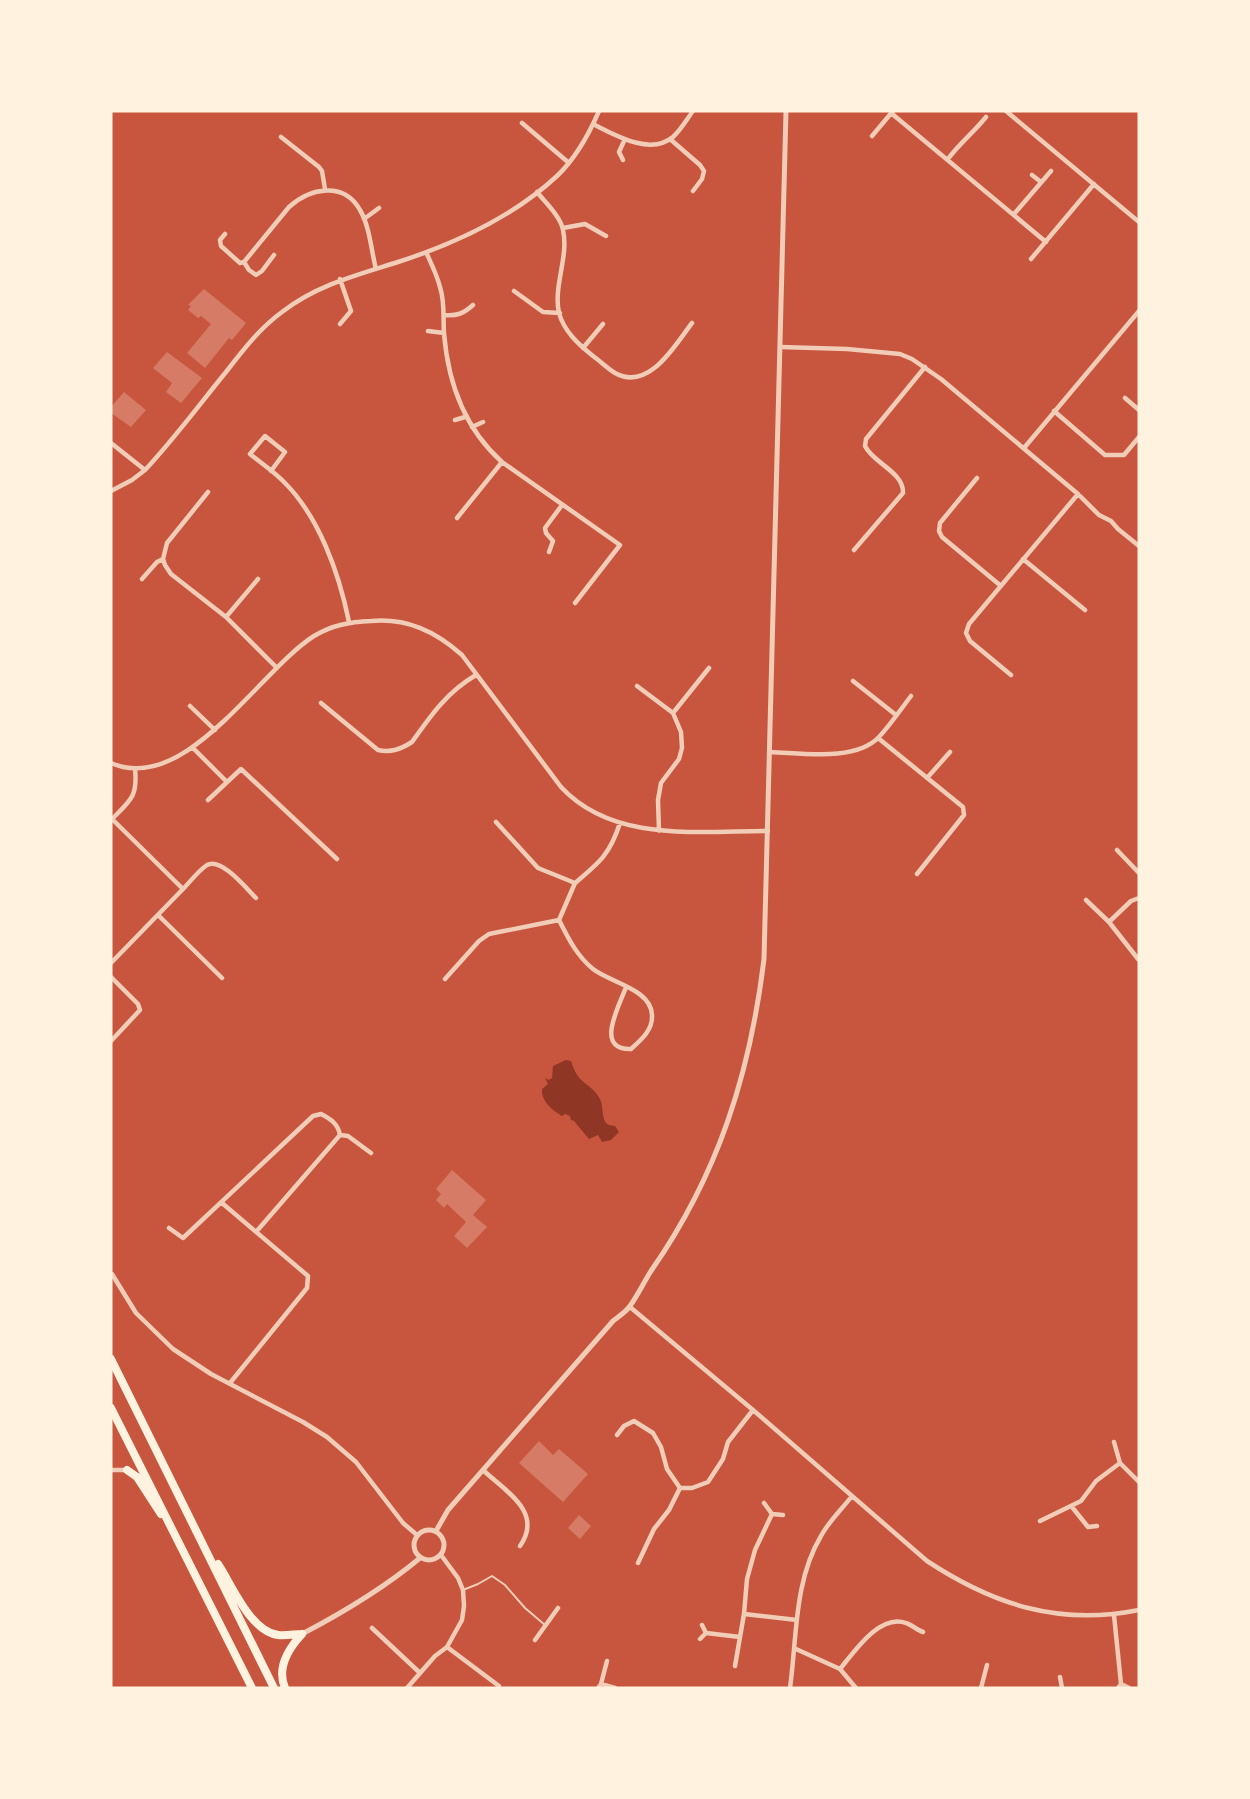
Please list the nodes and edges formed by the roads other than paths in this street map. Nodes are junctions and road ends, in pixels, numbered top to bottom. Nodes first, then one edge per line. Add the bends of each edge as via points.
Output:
1 (599, 111) edge
2 (693, 111) edge
3 (786, 111) edge
4 (1006, 111) edge
5 (892, 112) edge
6 (1013, 113) edge
7 (986, 117) dead end
8 (522, 123) dead end
9 (593, 124) junction
10 (281, 136) dead end
11 (872, 136) dead end
12 (625, 139) junction
13 (670, 139) junction
14 (948, 159) junction
15 (623, 160) dead end
16 (569, 163) junction
17 (1051, 171) dead end
18 (1032, 175) dead end
19 (1041, 182) junction
20 (1094, 184) junction
21 (325, 189) junction
22 (693, 191) dead end
23 (537, 192) junction
24 (380, 208) dead end
25 (1014, 214) junction
26 (364, 219) junction
27 (1139, 222) edge
28 (563, 228) junction
29 (225, 234) dead end
30 (606, 236) dead end
31 (1046, 242) junction
32 (426, 252) junction
33 (274, 255) dead end
34 (1031, 259) dead end
35 (244, 262) junction
36 (376, 269) junction
37 (340, 279) junction
38 (514, 291) dead end
39 (473, 304) dead end
40 (1139, 311) edge
41 (560, 314) junction
42 (444, 315) junction
43 (692, 323) dead end
44 (340, 324) dead end
45 (603, 324) dead end
46 (428, 331) dead end
47 (444, 333) junction
48 (780, 347) junction
49 (583, 348) junction
50 (925, 367) junction
51 (1125, 398) dead end
52 (1139, 410) edge
53 (1054, 411) junction
54 (465, 417) junction
55 (455, 420) dead end
56 (483, 422) dead end
57 (472, 427) junction
58 (1139, 437) edge
59 (111, 443) edge
60 (1024, 448) junction
61 (502, 462) junction
62 (145, 470) junction
63 (271, 471) junction
64 (976, 478) dead end
65 (111, 491) edge
66 (208, 492) dead end
67 (1078, 494) junction
68 (562, 505) junction
69 (457, 518) dead end
70 (1139, 546) edge
71 (854, 550) dead end
72 (549, 552) dead end
73 (163, 559) junction
74 (1023, 559) junction
75 (142, 579) dead end
76 (258, 579) dead end
77 (1001, 586) junction
78 (575, 603) dead end
79 (1085, 610) dead end
80 (226, 617) junction
81 (349, 622) junction
82 (278, 668) junction
83 (709, 668) dead end
84 (476, 675) junction
85 (1011, 675) dead end
86 (853, 681) dead end
87 (637, 686) dead end
88 (911, 696) dead end
89 (321, 703) dead end
90 (190, 706) dead end
91 (673, 713) junction
92 (896, 716) junction
93 (215, 730) junction
94 (878, 738) junction
95 (193, 748) junction
96 (770, 752) junction
97 (950, 752) dead end
98 (111, 763) edge
99 (135, 769) junction
100 (927, 778) junction
101 (227, 782) junction
102 (208, 800) dead end
103 (112, 819) edge
104 (496, 822) dead end
105 (620, 822) junction
106 (659, 831) junction
107 (768, 831) junction
108 (1117, 850) dead end
109 (337, 859) dead end
110 (1139, 873) edge
111 (917, 874) dead end
112 (575, 883) junction
113 (183, 889) junction
114 (256, 898) dead end
115 (1139, 898) edge
116 (1086, 900) dead end
117 (158, 915) junction
118 (559, 920) junction
119 (1108, 922) junction
120 (1138, 959) edge
121 (111, 963) edge
122 (111, 977) edge
123 (222, 978) dead end
124 (445, 979) dead end
125 (626, 987) junction
126 (111, 1041) edge
127 (340, 1135) junction
128 (371, 1153) dead end
129 (222, 1203) junction
130 (170, 1228) dead end
131 (256, 1232) junction
132 (112, 1275) dead end
133 (630, 1307) junction
134 (111, 1359) edge
135 (230, 1383) junction
136 (111, 1408) edge
137 (753, 1410) junction
138 (616, 1435) dead end
139 (1114, 1442) dead end
140 (1120, 1463) junction
141 (111, 1470) edge
142 (127, 1470) joint
143 (483, 1470) junction
144 (1139, 1482) edge
145 (680, 1488) junction
146 (852, 1496) junction
147 (764, 1503) dead end
148 (1072, 1507) junction
149 (772, 1514) junction
150 (783, 1515) dead end
151 (1040, 1521) dead end
152 (1097, 1526) dead end
153 (197, 1529) junction
154 (436, 1531) junction
155 (174, 1532) junction
156 (417, 1535) junction
157 (520, 1546) dead end
158 (441, 1555) junction
159 (420, 1558) junction
160 (638, 1563) dead end
161 (463, 1590) junction
162 (558, 1608) dead end
163 (1139, 1610) edge
164 (744, 1614) junction
165 (1114, 1615) junction
166 (797, 1620) junction
167 (546, 1625) junction
168 (702, 1625) dead end
169 (372, 1628) dead end
170 (923, 1632) dead end
171 (706, 1633) junction
172 (302, 1634) junction
173 (740, 1637) junction
174 (700, 1639) dead end
175 (535, 1640) dead end
176 (447, 1647) junction
177 (796, 1649) junction
178 (607, 1662) dead end
179 (987, 1665) dead end
180 (735, 1666) dead end
181 (840, 1669) junction
182 (420, 1672) junction
183 (1060, 1677) dead end
184 (499, 1686) dead end
185 (599, 1686) edge
186 (1119, 1686) edge
187 (252, 1688) edge
188 (274, 1688) edge
189 (285, 1688) edge
190 (407, 1688) edge
191 (615, 1688) edge
192 (790, 1688) edge
193 (856, 1688) edge
194 (981, 1688) edge
195 (1062, 1688) edge
196 (1129, 1688) edge

1 - 9 street
2 - 13 street
3 - 48 street
4 - 6 street
5 - 11 street
5 - 14 street
6 - 20 street
7 - 14 street
8 - 16 street
9 - 12 street
9 - 16 street
10 - 21 street via 319,167
12 - 13 street via 646,144
12 - 15 street via 619,152
13 - 22 street via 704,171
14 - 25 street
16 - 23 street
17 - 19 street
18 - 19 street
19 - 25 street
20 - 27 street
20 - 31 street
21 - 26 street via 351,200
21 - 35 street via 305,194 289,207
23 - 28 street
23 - 32 street via 478,229
24 - 26 street
25 - 31 street
26 - 36 street
28 - 30 street via 585,224
28 - 41 street
29 - 35 street via 221,246
31 - 34 street
32 - 36 street
32 - 42 street via 441,288
33 - 35 street via 256,275
36 - 37 street
37 - 44 street via 351,311
37 - 62 street via 310,293 262,328
38 - 41 street via 543,312
39 - 42 street via 464,314
40 - 53 street
41 - 49 street
42 - 47 street
43 - 49 street via 670,357 641,375 616,374
45 - 49 street
46 - 47 street
47 - 54 street via 450,378
48 - 50 street via 900,354
48 - 96 street
50 - 60 street
50 - 71 street via 866,439 868,453 899,480 903,493
51 - 52 street
53 - 58 street via 1105,456 1124,455
53 - 60 street
54 - 55 street
54 - 57 street
56 - 57 street
57 - 61 street
59 - 62 street
60 - 67 street
61 - 68 street
61 - 69 street
62 - 65 street
63 - 63 street via 250,454 265,436 285,452
63 - 81 street via 303,505 316,529 339,584
64 - 77 street via 940,523 939,531
66 - 73 street via 167,543
67 - 70 street
67 - 74 street
68 - 72 street via 545,528 553,541
68 - 78 street via 620,545
73 - 75 street
73 - 80 street via 171,574
74 - 77 street
74 - 79 street
76 - 80 street
77 - 85 street via 966,633
80 - 82 street
81 - 82 street via 314,636
81 - 84 street via 398,621 424,628 462,655
82 - 93 street
83 - 91 street
84 - 89 street via 444,699 412,742 388,752 378,750
84 - 105 street via 573,800
86 - 92 street
87 - 91 street
88 - 92 street
90 - 93 street
91 - 106 street via 681,732 682,748 679,759 661,783
92 - 94 street
93 - 95 street
94 - 96 street via 848,753
94 - 100 street
95 - 99 street via 165,762
95 - 101 street
96 - 107 street
97 - 100 street
98 - 99 street
99 - 103 street via 133,797
100 - 111 street via 963,807 964,815
101 - 102 street
101 - 109 street via 241,769
103 - 113 street
104 - 112 street via 538,868
105 - 106 street
105 - 112 street via 613,844
106 - 107 street
107 - 133 street via 764,959 741,1085 724,1135 687,1215
108 - 110 street
112 - 118 street
113 - 114 street via 207,865 215,863
113 - 117 street
115 - 119 street
116 - 119 street
117 - 121 street
117 - 123 street
118 - 124 street via 489,934
118 - 125 street via 582,959
119 - 120 street
122 - 126 street via 140,1010
125 - 125 street via 647,999 652,1011 647,1032 631,1049 614,1046 611,1038
127 - 128 street via 348,1136
127 - 129 street via 330,1118 313,1116
127 - 131 street
129 - 130 street via 183,1238
129 - 131 street
131 - 135 street via 308,1276 307,1288
132 - 135 street via 136,1313 172,1348
133 - 137 street
133 - 143 street
134 - 153 highway
135 - 156 street via 327,1437 356,1462 403,1523
136 - 155 highway
137 - 145 street via 728,1442 708,1482
137 - 146 street
138 - 145 street via 634,1421 653,1433 667,1469
139 - 140 street
140 - 144 street
140 - 148 street
141 - 142 street
142 - 155 highway via 137,1476
143 - 154 street via 448,1510
143 - 157 street via 527,1514 528,1528
145 - 160 street
146 - 165 street via 927,1561 987,1594 1048,1614
146 - 166 street via 822,1533 811,1554 802,1581
147 - 149 street
148 - 151 street
148 - 152 street via 1088,1527
149 - 150 street
149 - 164 street via 755,1550
153 - 172 highway via 252,1618 278,1635
153 - 188 highway
154 - 156 street via 426,1530
154 - 158 street via 444,1540
155 - 187 highway
156 - 159 street via 414,1549
158 - 159 street via 431,1560
158 - 161 street
159 - 172 street via 376,1592
161 - 167 lane via 492,1576
161 - 176 street via 462,1620
162 - 167 street
163 - 165 street
164 - 166 street
164 - 173 street
165 - 186 street
166 - 177 street
167 - 175 street
168 - 171 street
169 - 182 street
170 - 181 street via 906,1623 889,1622 870,1634
171 - 173 street
171 - 174 street
172 - 189 highway via 286,1655
173 - 180 street
176 - 182 street
176 - 184 street
177 - 181 street
177 - 192 street
178 - 185 street
179 - 194 street
181 - 193 street
182 - 190 street
183 - 195 street
185 - 191 street
186 - 196 street

